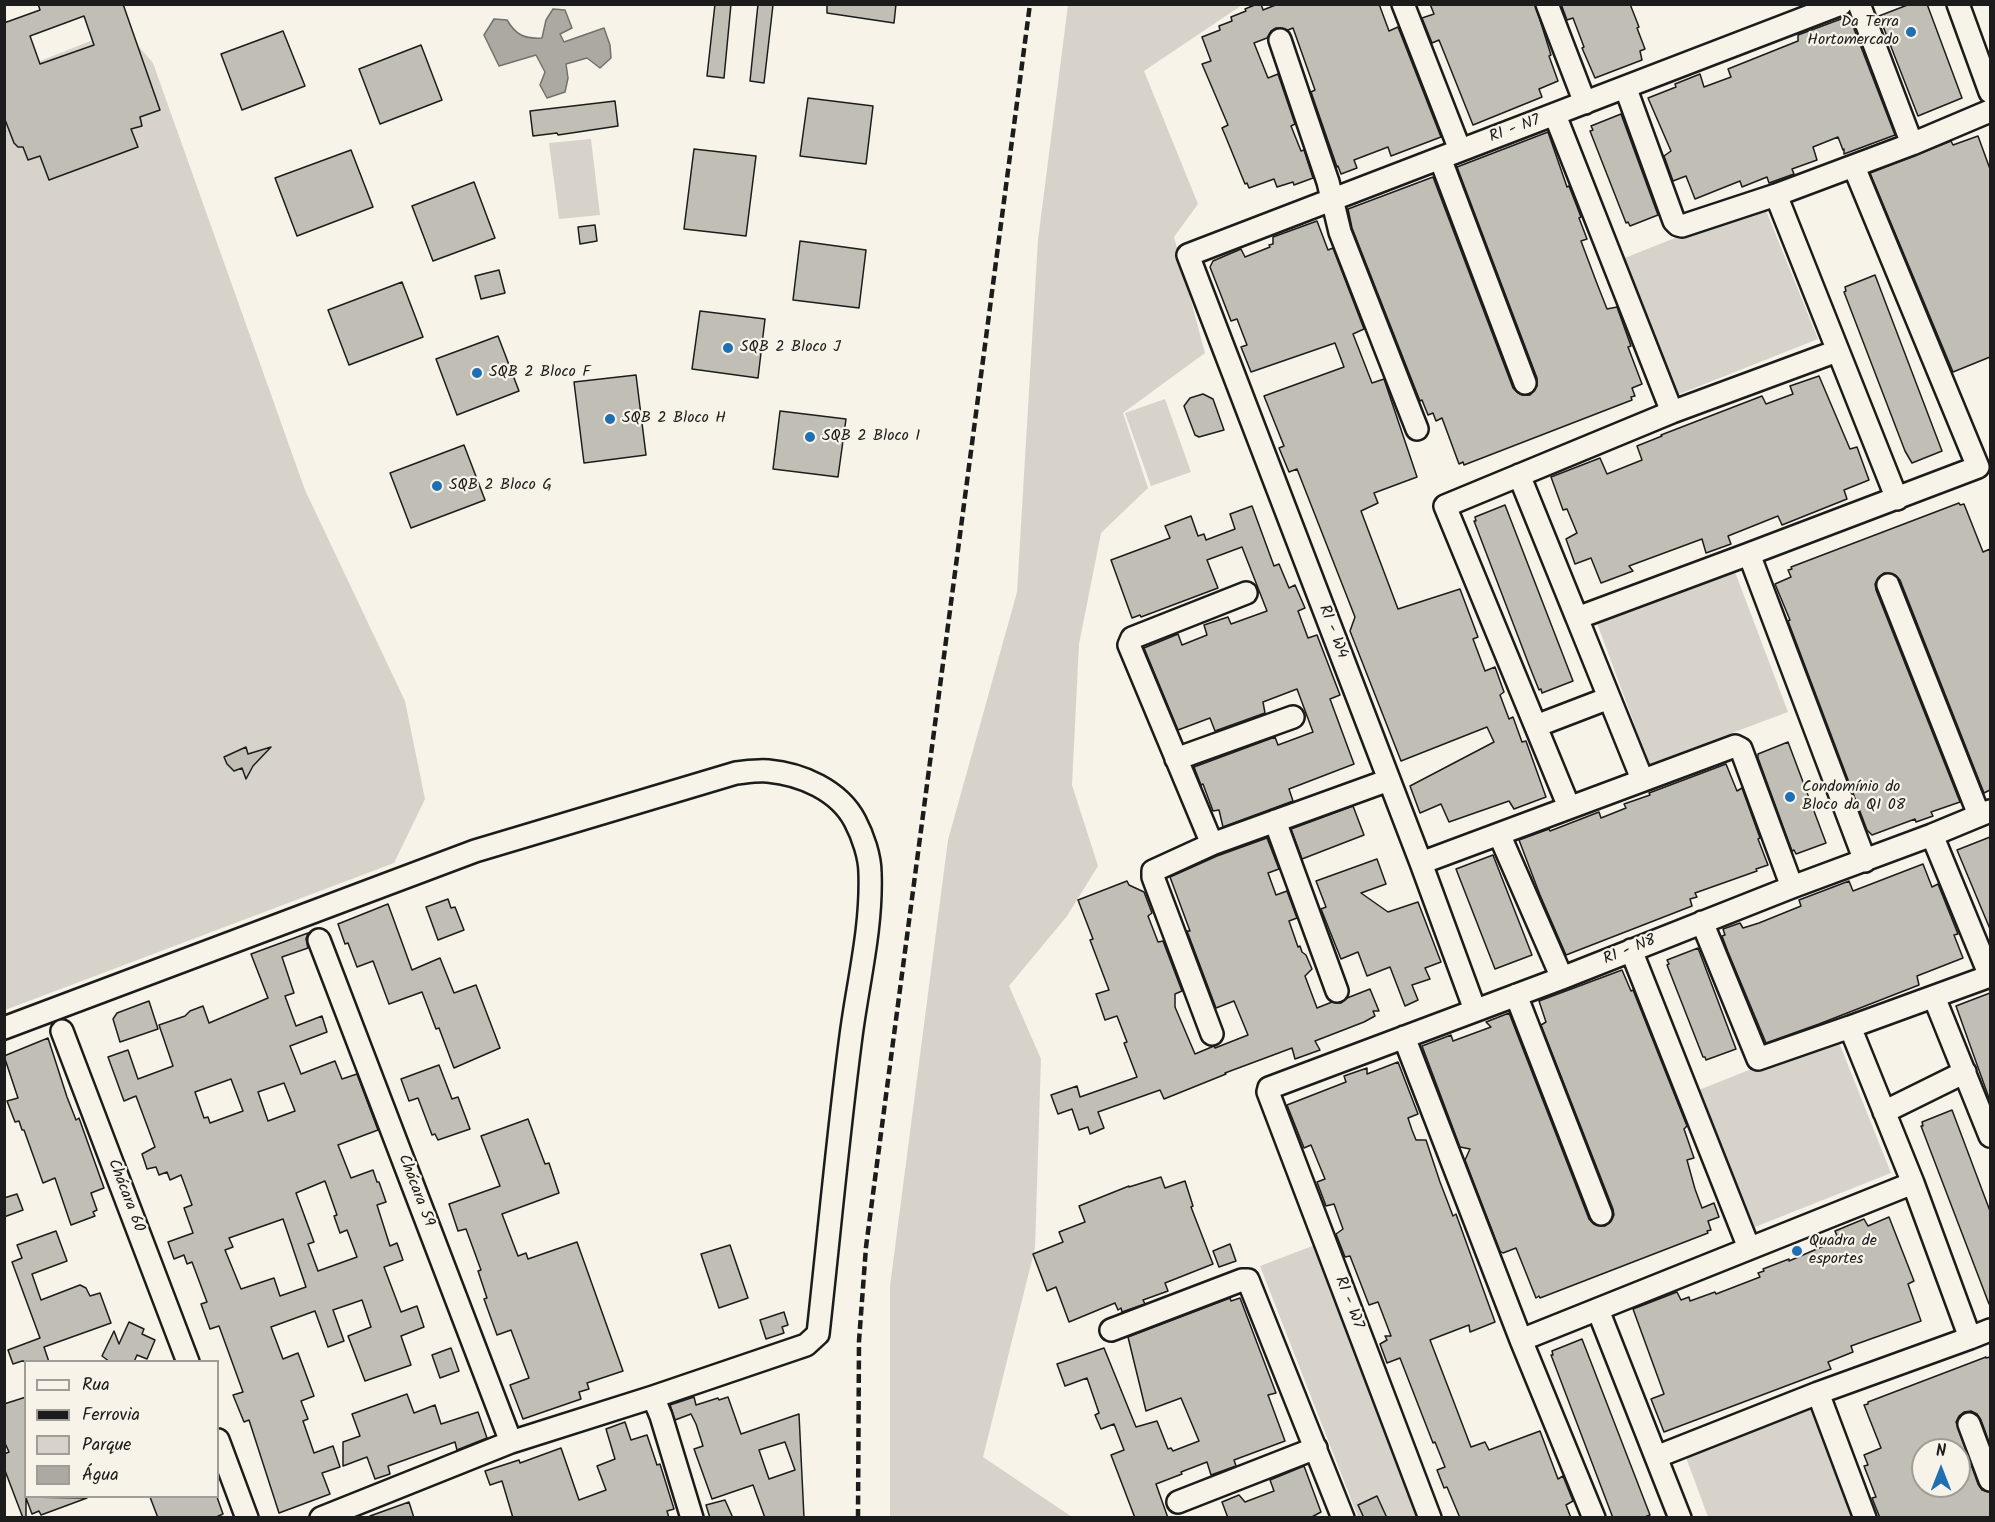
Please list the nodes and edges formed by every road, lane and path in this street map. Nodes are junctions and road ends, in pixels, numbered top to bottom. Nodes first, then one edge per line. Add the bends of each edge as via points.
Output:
1 (1403, 4) edge
2 (1547, 4) edge
3 (1841, 4) edge
4 (1859, 4) edge
5 (1958, 4) edge
6 (1280, 40) dead end
7 (1626, 88) junction
8 (1990, 92) edge
9 (1585, 103) junction
10 (1990, 111) edge
11 (1555, 115) junction
12 (1912, 144) junction
13 (1450, 154) junction
14 (1854, 167) junction
15 (1776, 195) junction
16 (1331, 200) junction
17 (1188, 255) joint
18 (1837, 351) junction
19 (1525, 383) dead end
20 (1672, 412) junction
21 (1417, 429) dead end
22 (1519, 475) junction
23 (1897, 499) junction
24 (1749, 554) junction
25 (1888, 585) dead end
26 (1246, 593) dead end
27 (1577, 618) junction
28 (1609, 698) junction
29 (1293, 717) dead end
30 (1536, 726) junction
31 (1176, 759) junction
32 (1642, 779) junction
33 (1389, 780) junction
34 (1569, 807) junction
35 (1985, 813) edge
36 (1275, 821) junction
37 (1500, 834) junction
38 (1932, 835) junction
39 (1212, 844) junction
40 (1865, 861) junction
41 (1421, 863) junction
42 (1792, 887) junction
43 (1702, 922) junction
44 (319, 940) dead end
45 (1631, 950) junction
46 (1990, 976) edge
47 (1562, 978) junction
48 (1337, 991) dead end
49 (1516, 995) junction
50 (1934, 997) junction
51 (1475, 1010) junction
52 (1850, 1027) junction
53 (4, 1028) edge
54 (62, 1031) dead end
55 (1212, 1035) dead end
56 (1404, 1037) junction
57 (1965, 1072) junction
58 (1269, 1088) joint
59 (1884, 1112) junction
60 (1990, 1136) edge
61 (1913, 1183) junction
62 (1601, 1214) dead end
63 (1749, 1248) junction
64 (1598, 1310) junction
65 (1111, 1330) dead end
66 (1990, 1330) edge
67 (1970, 1338) junction
68 (1521, 1340) junction
69 (187, 1360) edge
70 (1818, 1393) junction
71 (653, 1396) junction
72 (1970, 1424) dead end
73 (511, 1442) junction
74 (219, 1443) edge
75 (1316, 1448) junction
76 (1656, 1457) junction
77 (1990, 1480) edge
78 (1178, 1502) dead end
79 (247, 1518) edge
80 (321, 1518) edge
81 (692, 1518) edge
82 (1343, 1518) edge
83 (1430, 1518) edge
84 (1594, 1518) edge
85 (1680, 1518) edge
86 (1865, 1518) edge

1 - 13 street
2 - 9 street
3 - 7 street, R1 - N7
4 - 12 street
5 - 8 street
6 - 16 street
7 - 9 street, R1 - N7
7 - 15 street via 1678,225
9 - 11 street, R1 - N7
10 - 12 street
11 - 13 street, R1 - N7
11 - 20 street
12 - 14 street
13 - 16 street, R1 - N7
13 - 19 street
14 - 15 street
14 - 23 street via 1978,467
15 - 18 street
16 - 17 street, R1 - N7
16 - 21 street
17 - 33 street, R1 - W4
18 - 20 street
18 - 23 street
20 - 22 street
22 - 27 street
22 - 30 street via 1445,506
23 - 24 street
24 - 27 street
24 - 40 street
25 - 35 street
26 - 31 street via 1130,641
27 - 28 street
28 - 30 street
28 - 32 street
29 - 31 street
30 - 34 street
31 - 39 street
32 - 34 street
32 - 42 street via 1732,746 1741,749
33 - 36 street
33 - 41 street, R1 - W4
34 - 37 street
35 - 38 street, R1 - N8
36 - 39 street
36 - 48 street
37 - 41 street
37 - 47 street
38 - 40 street, R1 - N8
38 - 46 street
39 - 55 street via 1157,868 1153,877
40 - 42 street, R1 - N8
41 - 51 street, R1 - W4
42 - 43 street, R1 - N8
43 - 45 street, R1 - N8
43 - 52 street via 1758,1059
44 - 73 street, Chácara 59
45 - 47 street, R1 - N8
45 - 63 street
46 - 50 street
47 - 49 street, R1 - N8
49 - 51 street, R1 - N8
49 - 62 street
50 - 52 street
50 - 57 street
51 - 56 street, R1 - N8
52 - 59 street
53 - 71 street via 475,851 736,773 766,771 816,785 835,796 854,819 871,871 818,1334 806,1345
54 - 69 street, Chácara 60
56 - 58 street, R1 - N8
56 - 68 street
57 - 59 street
57 - 60 street
58 - 83 street, R1 - W7
59 - 61 street
61 - 63 street
61 - 67 street
63 - 64 street
64 - 68 street
64 - 76 street
65 - 75 street via 1248,1280
66 - 67 street
67 - 70 street
68 - 84 street
70 - 76 street
70 - 86 street
71 - 73 street
71 - 81 street
72 - 77 street
73 - 80 street
74 - 79 street
75 - 78 street
75 - 82 street
76 - 85 street

